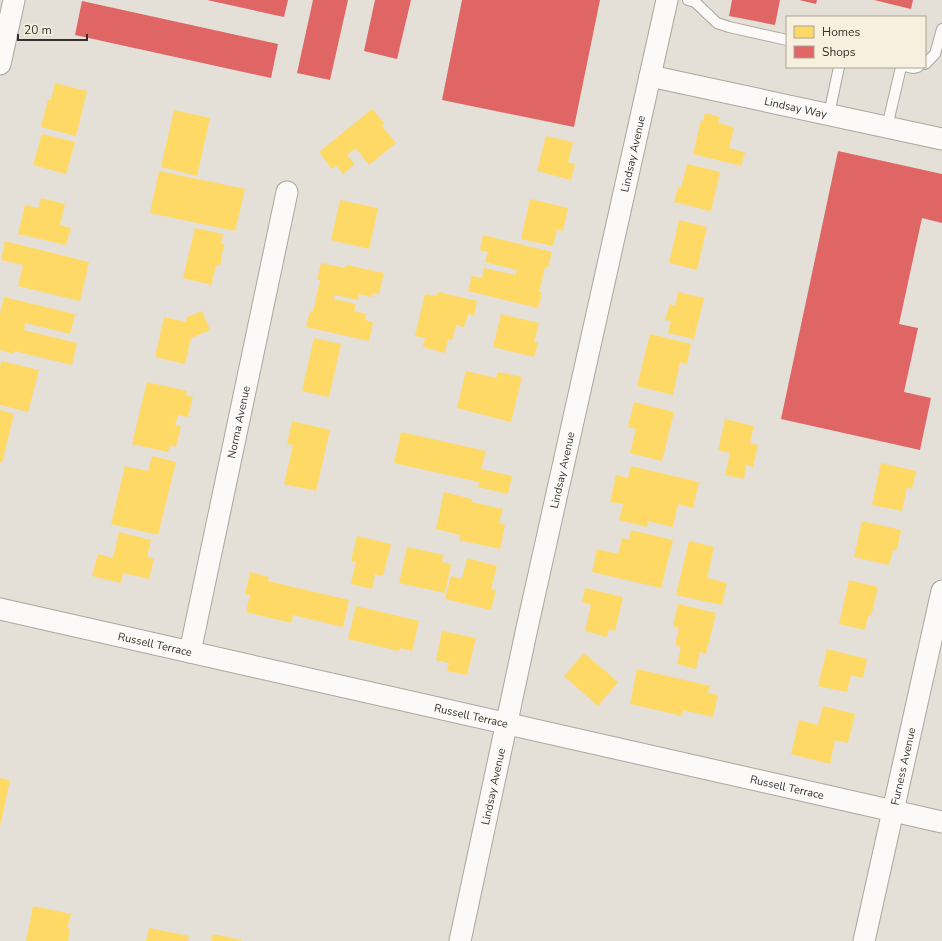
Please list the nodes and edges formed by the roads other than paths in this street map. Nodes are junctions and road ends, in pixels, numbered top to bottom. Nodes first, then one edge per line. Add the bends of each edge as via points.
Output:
1 (14, 0) edge
2 (667, 0) edge
3 (688, 0) edge
4 (942, 29) edge
5 (786, 40) edge
6 (926, 63) edge
7 (0, 64) edge
8 (839, 68) edge
9 (901, 68) edge
10 (650, 76) junction
11 (829, 114) junction
12 (887, 127) junction
13 (942, 139) edge
14 (287, 192) dead end
15 (942, 591) edge
16 (0, 609) edge
17 (190, 652) junction
18 (507, 724) junction
19 (893, 811) junction
20 (942, 822) edge
21 (460, 941) edge
22 (864, 941) edge

1 - 7 street
2 - 10 street, Lindsay Avenue
3 - 5 lane via 695,2 717,23
4 - 6 lane via 935,54
8 - 11 lane
9 - 12 lane
10 - 11 street, Lindsay Way
10 - 18 street, Lindsay Avenue
11 - 12 street, Lindsay Way
12 - 13 street, Lindsay Way
14 - 17 street, Norma Avenue
15 - 19 street, Furness Avenue
16 - 17 street, Russell Terrace
17 - 18 street, Russell Terrace
18 - 19 street, Russell Terrace
18 - 21 street, Lindsay Avenue
19 - 20 street, Russell Terrace
19 - 22 street, Furness Avenue

